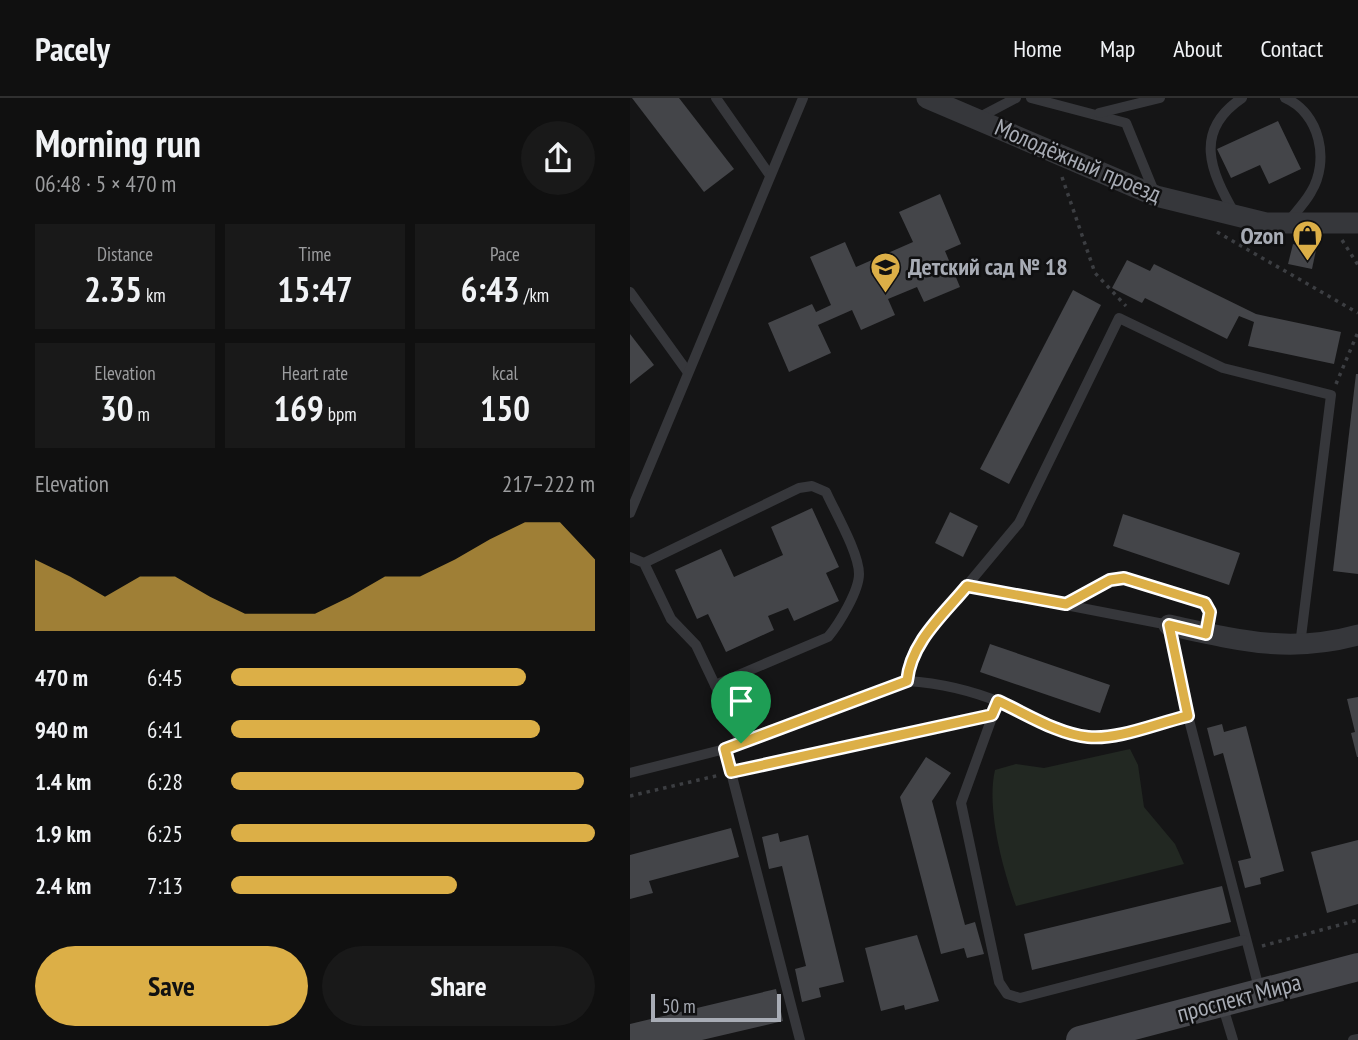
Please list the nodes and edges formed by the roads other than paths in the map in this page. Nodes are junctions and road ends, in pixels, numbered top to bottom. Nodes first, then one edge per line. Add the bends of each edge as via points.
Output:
1 (716, 98) edge
2 (803, 98) edge
3 (927, 98) edge
4 (1016, 98) edge
5 (1031, 98) edge
6 (1160, 98) edge
7 (1242, 98) edge
8 (1286, 98) edge
9 (1071, 103) edge
10 (1092, 114) junction
11 (977, 119) junction
12 (769, 174) junction
13 (1156, 197) junction
14 (1236, 215) junction
15 (1287, 223) junction
16 (1358, 223) edge
17 (630, 292) edge
18 (687, 371) junction
19 (630, 513) edge
20 (630, 557) edge
21 (644, 563) junction
22 (967, 586) junction
23 (1066, 604) junction
24 (1169, 625) junction
25 (1206, 634) junction
26 (1358, 635) edge
27 (1300, 646) junction
28 (907, 681) junction
29 (715, 685) junction
30 (998, 701) junction
31 (1188, 716) junction
32 (741, 743) junction
33 (725, 749) junction
34 (630, 774) edge
35 (1246, 945) junction
36 (1358, 967) edge
37 (1260, 992) junction
38 (1222, 1004) junction
39 (800, 1040) edge
40 (1080, 1040) edge
41 (1233, 1040) edge

1 - 12 lane
2 - 12 lane
3 - 11 street, Молодёжный проезд
4 - 11 lane
5 - 9 lane
6 - 10 lane
7 - 14 lane via 1221,115 1210,140 1210,158 1220,188
8 - 15 lane via 1307,114 1316,129 1320,167 1312,191
9 - 10 lane
10 - 13 lane via 1126,123
11 - 13 street, Молодёжный проезд
12 - 18 lane
13 - 14 street, Молодёжный проезд
14 - 15 street, Молодёжный проезд
15 - 16 street, Молодёжный проезд
17 - 18 lane
18 - 19 lane
20 - 21 lane
21 - 29 lane via 671,619 696,645
21 - 29 lane via 799,488 812,486 826,492 859,576 840,623 828,637 811,646
22 - 23 lane
22 - 27 lane via 1019,523 1119,318 1223,368 1331,395
22 - 28 lane via 919,643 909,662
23 - 24 lane
23 - 25 lane via 1110,580 1124,578 1205,603 1210,612
24 - 25 street
24 - 31 lane
25 - 27 street via 1269,646
26 - 27 street
28 - 30 lane via 931,682
28 - 32 lane
29 - 32 lane
30 - 31 lane via 1087,737
30 - 35 lane via 961,803 999,982 1007,994 1020,998
31 - 35 lane
32 - 33 lane
33 - 34 lane
33 - 39 lane
35 - 37 lane
36 - 37 main road, проспект Мира
37 - 38 main road, проспект Мира
38 - 40 main road, проспект Мира
38 - 41 lane

